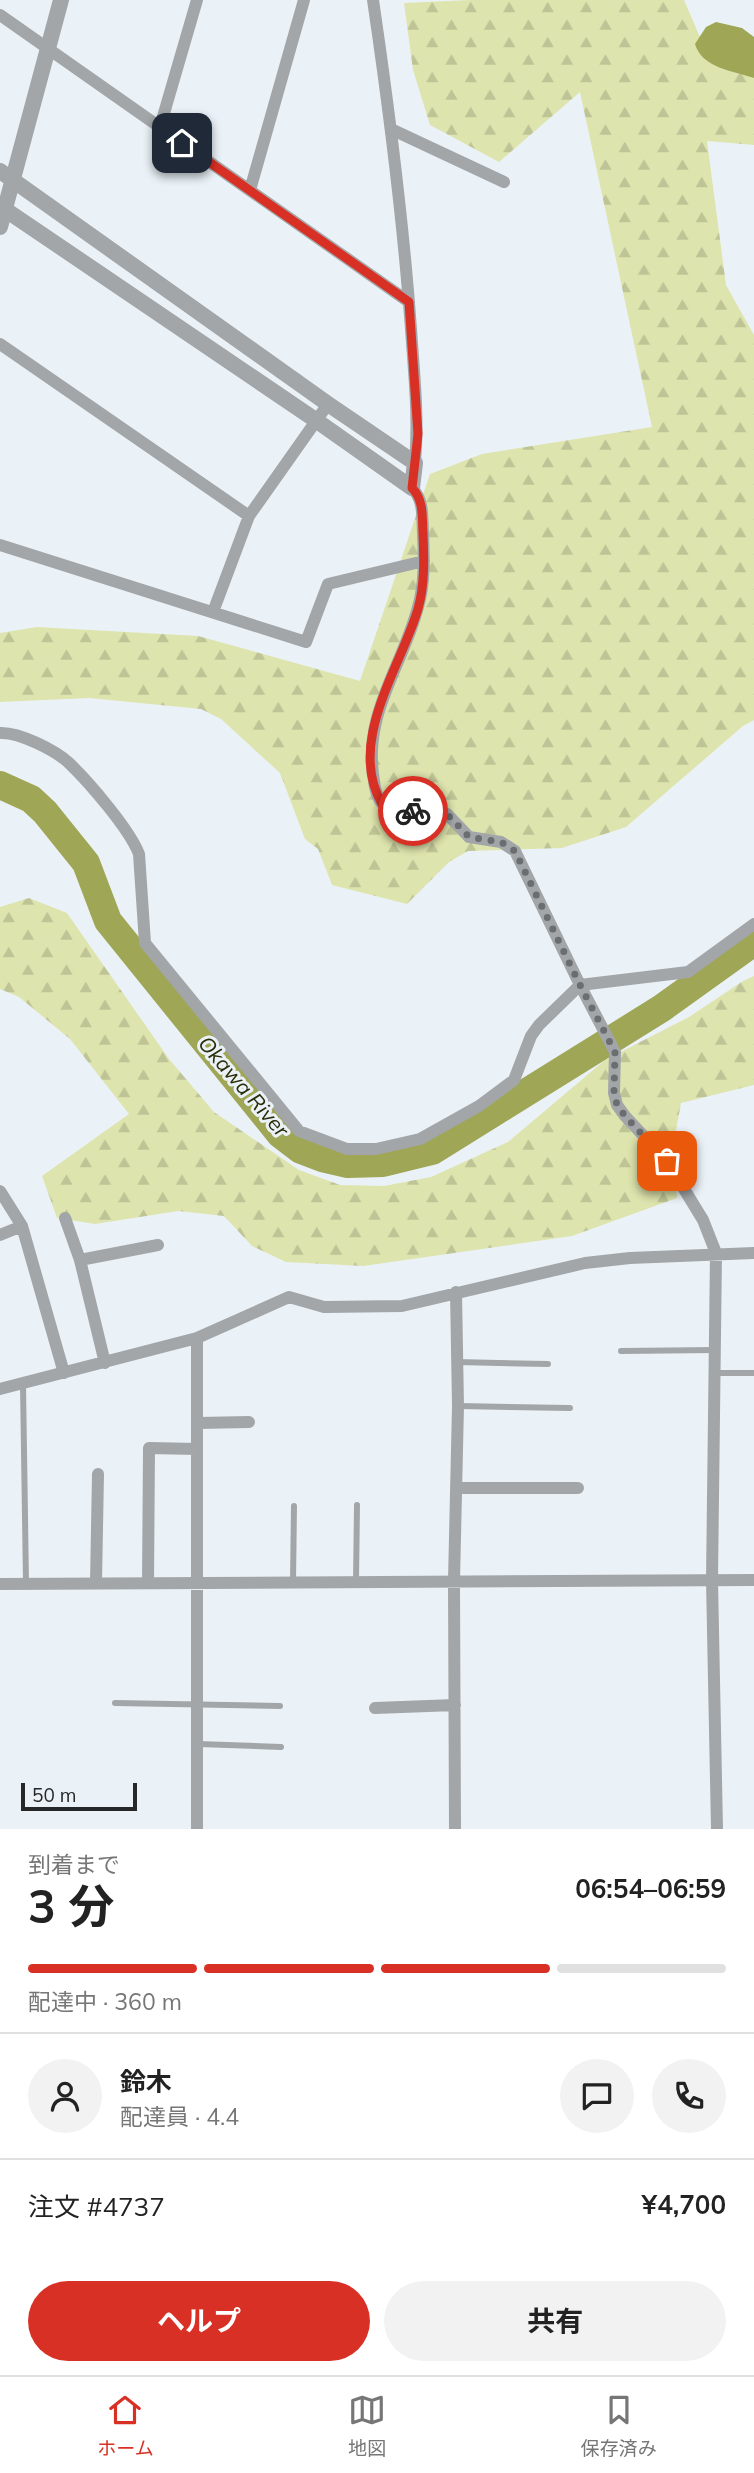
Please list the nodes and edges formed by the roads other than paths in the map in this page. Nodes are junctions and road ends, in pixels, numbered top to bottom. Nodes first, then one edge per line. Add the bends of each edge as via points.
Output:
1 (61, 0) edge
2 (197, 0) edge
3 (304, 0) edge
4 (373, 0) edge
5 (0, 15) edge
6 (48, 48) junction
7 (160, 127) junction
8 (393, 130) junction
9 (6, 175) edge
10 (504, 182) dead end
11 (250, 190) junction
12 (2, 207) edge
13 (0, 227) edge
14 (409, 302) junction
15 (0, 344) edge
16 (328, 404) junction
17 (317, 421) junction
18 (415, 463) junction
19 (412, 488) junction
20 (249, 516) junction
21 (0, 545) edge
22 (424, 561) junction
23 (213, 612) junction
24 (0, 733) edge
25 (754, 923) edge
26 (580, 985) junction
27 (0, 1191) edge
28 (65, 1218) dead end
29 (22, 1226) junction
30 (0, 1235) edge
31 (158, 1245) dead end
32 (716, 1253) junction
33 (754, 1253) edge
34 (80, 1261) junction
35 (456, 1292) junction
36 (197, 1338) junction
37 (715, 1350) junction
38 (621, 1351) dead end
39 (456, 1362) junction
40 (106, 1363) junction
41 (548, 1364) dead end
42 (64, 1373) junction
43 (715, 1373) junction
44 (754, 1373) edge
45 (23, 1384) junction
46 (0, 1389) edge
47 (458, 1406) junction
48 (570, 1408) dead end
49 (249, 1422) dead end
50 (198, 1423) junction
51 (197, 1449) junction
52 (98, 1474) dead end
53 (457, 1488) junction
54 (578, 1488) dead end
55 (357, 1505) dead end
56 (295, 1506) dead end
57 (712, 1580) junction
58 (754, 1580) edge
59 (454, 1581) junction
60 (293, 1582) junction
61 (356, 1582) junction
62 (26, 1583) junction
63 (96, 1583) junction
64 (148, 1583) junction
65 (195, 1583) junction
66 (0, 1584) edge
67 (115, 1703) dead end
68 (198, 1703) junction
69 (455, 1705) junction
70 (280, 1706) dead end
71 (375, 1709) dead end
72 (198, 1744) junction
73 (281, 1747) dead end
74 (197, 1829) edge
75 (455, 1829) edge
76 (717, 1829) edge

1 - 6 street
2 - 7 street
3 - 11 street
4 - 8 street
5 - 6 street
6 - 7 street
6 - 9 street
7 - 11 street
8 - 10 street
8 - 14 street
9 - 12 street
9 - 16 street
11 - 14 street
12 - 13 street
12 - 17 street
14 - 18 street via 418,434
15 - 20 street
16 - 17 street
16 - 18 street
17 - 19 street
17 - 20 street
18 - 19 street
19 - 22 street via 422,512
20 - 23 street
21 - 23 street
22 - 23 street via 328,584 306,642
22 - 26 street via 419,607 376,717 371,767 375,788 388,807 447,814 469,837 515,851
24 - 26 street via 19,734 67,761 134,840 145,943 299,1131 348,1149 376,1149 420,1139 442,1128 514,1080 535,1030
25 - 26 street via 688,972
26 - 32 street via 614,1049 617,1105 667,1161 703,1220
27 - 29 street
28 - 34 street
29 - 30 street
29 - 42 street
31 - 34 street
32 - 33 street
32 - 35 street via 585,1262
32 - 37 street
34 - 40 street
35 - 36 street via 402,1306 324,1307 289,1297
35 - 39 street
36 - 40 street
36 - 50 street
37 - 38 lane
37 - 43 street
39 - 41 lane
39 - 47 street
40 - 42 street
42 - 45 street
43 - 44 lane
43 - 57 street
45 - 46 street
45 - 62 lane
47 - 48 lane
47 - 53 street
49 - 50 street
50 - 51 street
51 - 64 street via 149,1448
51 - 65 street
52 - 63 street
53 - 54 street
53 - 59 street
55 - 61 lane
56 - 60 lane
57 - 58 street
57 - 59 street
57 - 76 street
59 - 61 street
59 - 69 street
60 - 61 street
60 - 65 street
62 - 63 street
62 - 66 street
63 - 64 street
64 - 65 street
65 - 68 street
67 - 68 lane
68 - 70 lane
68 - 72 street
69 - 71 street
69 - 75 street
72 - 73 lane
72 - 74 street

